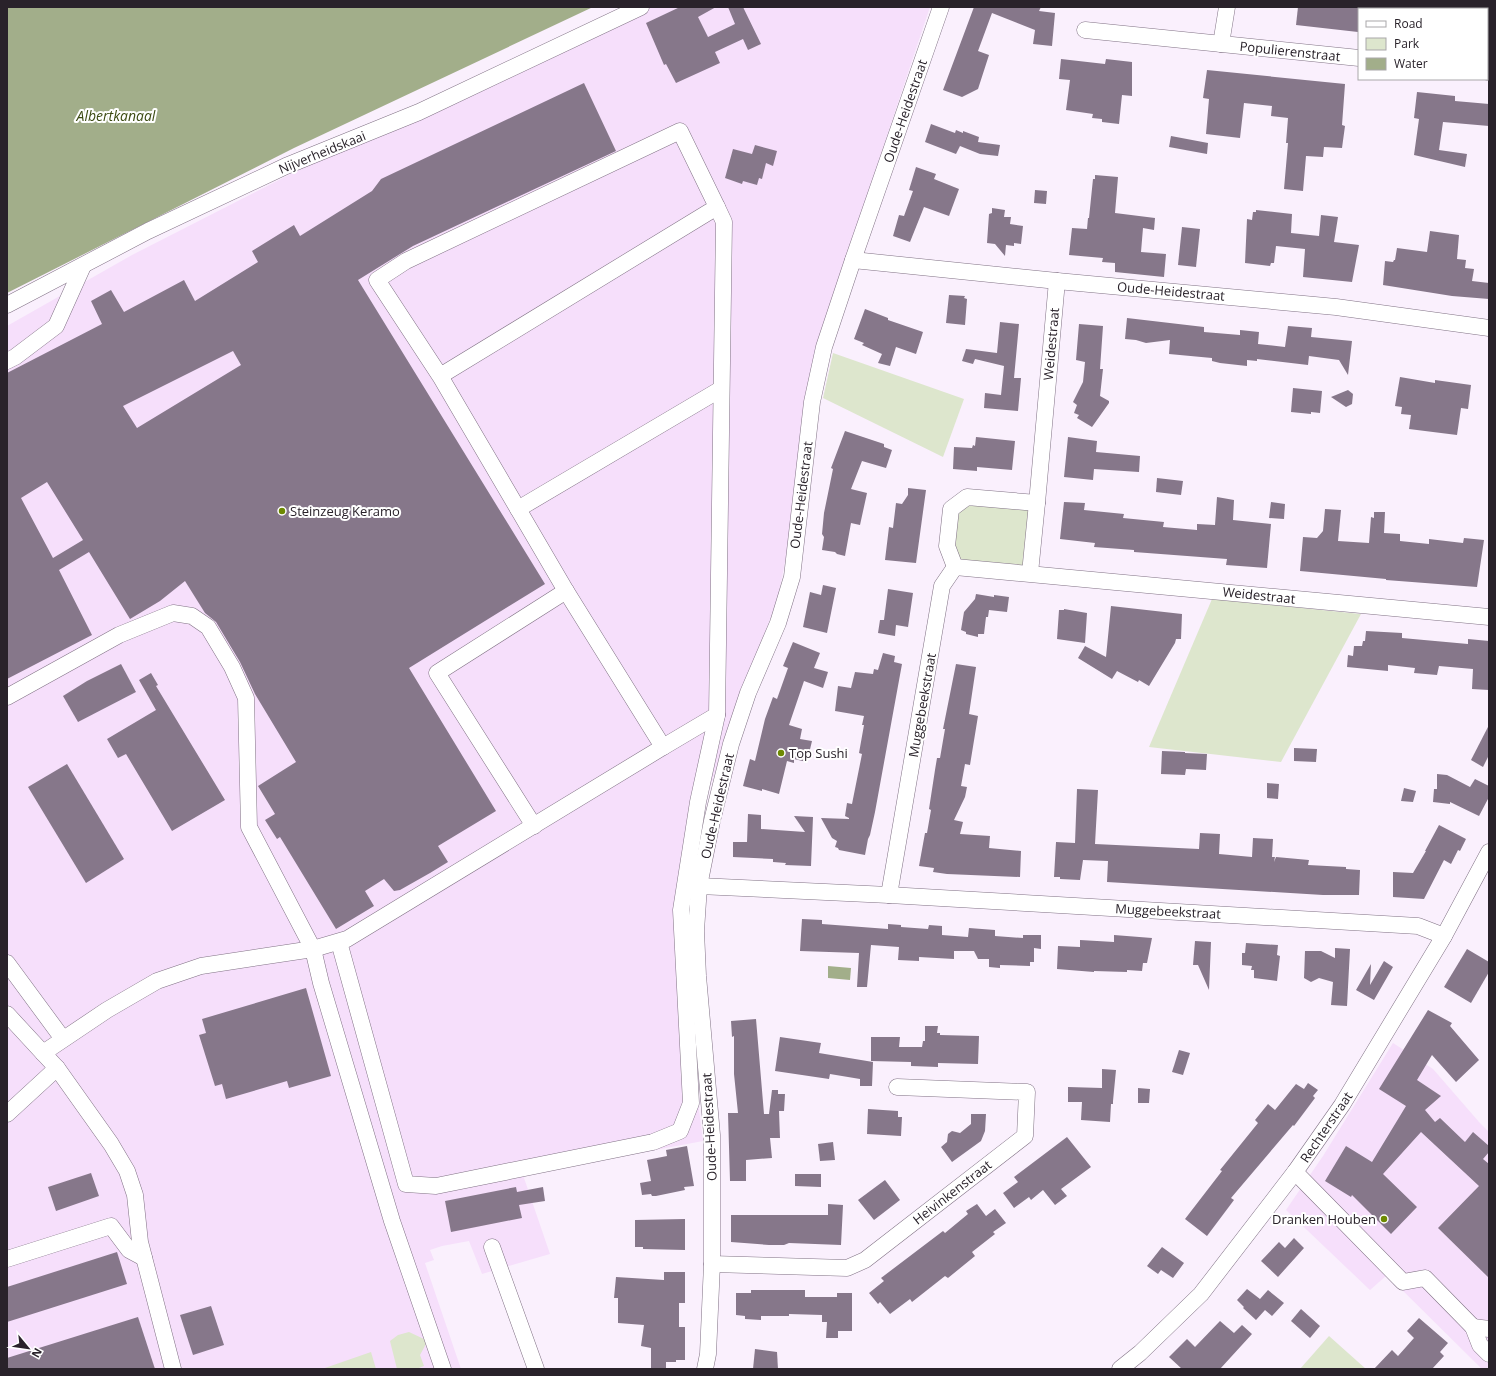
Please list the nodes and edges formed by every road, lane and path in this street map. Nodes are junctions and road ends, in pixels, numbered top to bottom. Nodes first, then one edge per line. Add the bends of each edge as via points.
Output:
1 (641, 7) edge
2 (942, 7) edge
3 (1227, 7) edge
4 (1085, 30) dead end
5 (1221, 44) junction
6 (1358, 58) edge
7 (718, 207) junction
8 (853, 260) junction
9 (83, 266) junction
10 (1057, 281) junction
11 (7, 306) edge
12 (1489, 328) edge
13 (7, 361) edge
14 (440, 376) junction
15 (721, 389) junction
16 (1037, 503) junction
17 (518, 509) junction
18 (955, 567) junction
19 (1030, 573) junction
20 (566, 592) junction
21 (1489, 617) edge
22 (7, 697) edge
23 (717, 716) junction
24 (663, 747) junction
25 (534, 826) junction
26 (1489, 852) edge
27 (699, 886) junction
28 (889, 895) junction
29 (1444, 936) junction
30 (339, 942) junction
31 (313, 949) junction
32 (7, 963) edge
33 (7, 1014) edge
34 (63, 1039) junction
35 (43, 1053) junction
36 (57, 1068) junction
37 (897, 1088) dead end
38 (7, 1114) edge
39 (1295, 1172) junction
40 (492, 1247) dead end
41 (7, 1258) edge
42 (144, 1258) junction
43 (712, 1264) junction
44 (1473, 1327) junction
45 (1489, 1329) edge
46 (1489, 1354) edge
47 (173, 1369) edge
48 (443, 1369) edge
49 (536, 1369) edge
50 (704, 1369) edge
51 (1120, 1369) edge

1 - 9 street, Nijverheidskaai via 419,112 279,169 148,231
2 - 8 street, Oude-Heidestraat
3 - 5 street, Populierenstraat
4 - 5 street, Populierenstraat
5 - 6 street, Populierenstraat
7 - 14 street
7 - 14 street via 680,131 406,261 377,280
7 - 15 street via 724,222
8 - 10 street, Oude-Heidestraat
8 - 27 street, Oude-Heidestraat via 824,347 812,402 792,577 778,623 748,693 731,744
9 - 11 street, Nijverheidskaai
9 - 13 street via 56,326
10 - 12 street, Oude-Heidestraat via 1336,306
10 - 16 street, Weidestraat
14 - 17 street
15 - 17 street
15 - 23 street
16 - 18 street via 967,497 951,509 947,546
16 - 19 street, Weidestraat
17 - 20 street
18 - 19 street, Weidestraat
18 - 28 street, Muggebeekstraat via 942,586
19 - 21 street, Weidestraat
20 - 24 street
20 - 25 street via 437,673
22 - 31 street via 119,635 173,614 192,616 208,628 232,667 246,698 249,827
23 - 24 street
23 - 30 street via 698,802 681,910 691,1102 680,1131 653,1142 436,1186 406,1184
24 - 25 street
25 - 30 street
26 - 29 street, Rechterstraat
27 - 28 street, Muggebeekstraat
27 - 43 street, Oude-Heidestraat via 696,931 712,1135
28 - 29 street, Muggebeekstraat via 1418,926
29 - 39 street, Rechterstraat via 1342,1105
30 - 31 street
31 - 34 street via 201,966 157,981
31 - 48 street via 392,1221
32 - 34 street
33 - 35 street
34 - 35 street
35 - 36 street
36 - 38 street
36 - 42 street via 111,1144 127,1172 135,1195
37 - 43 street, Heivinkenstraat via 1027,1092 1025,1136 865,1260 847,1268
39 - 44 street via 1403,1282 1425,1278
39 - 51 street, Rechterstraat via 1201,1294
40 - 49 street
41 - 42 street via 111,1226 129,1250
42 - 47 street
43 - 50 street, Oude-Heidestraat via 708,1354
44 - 45 street
44 - 46 street via 1480,1345

